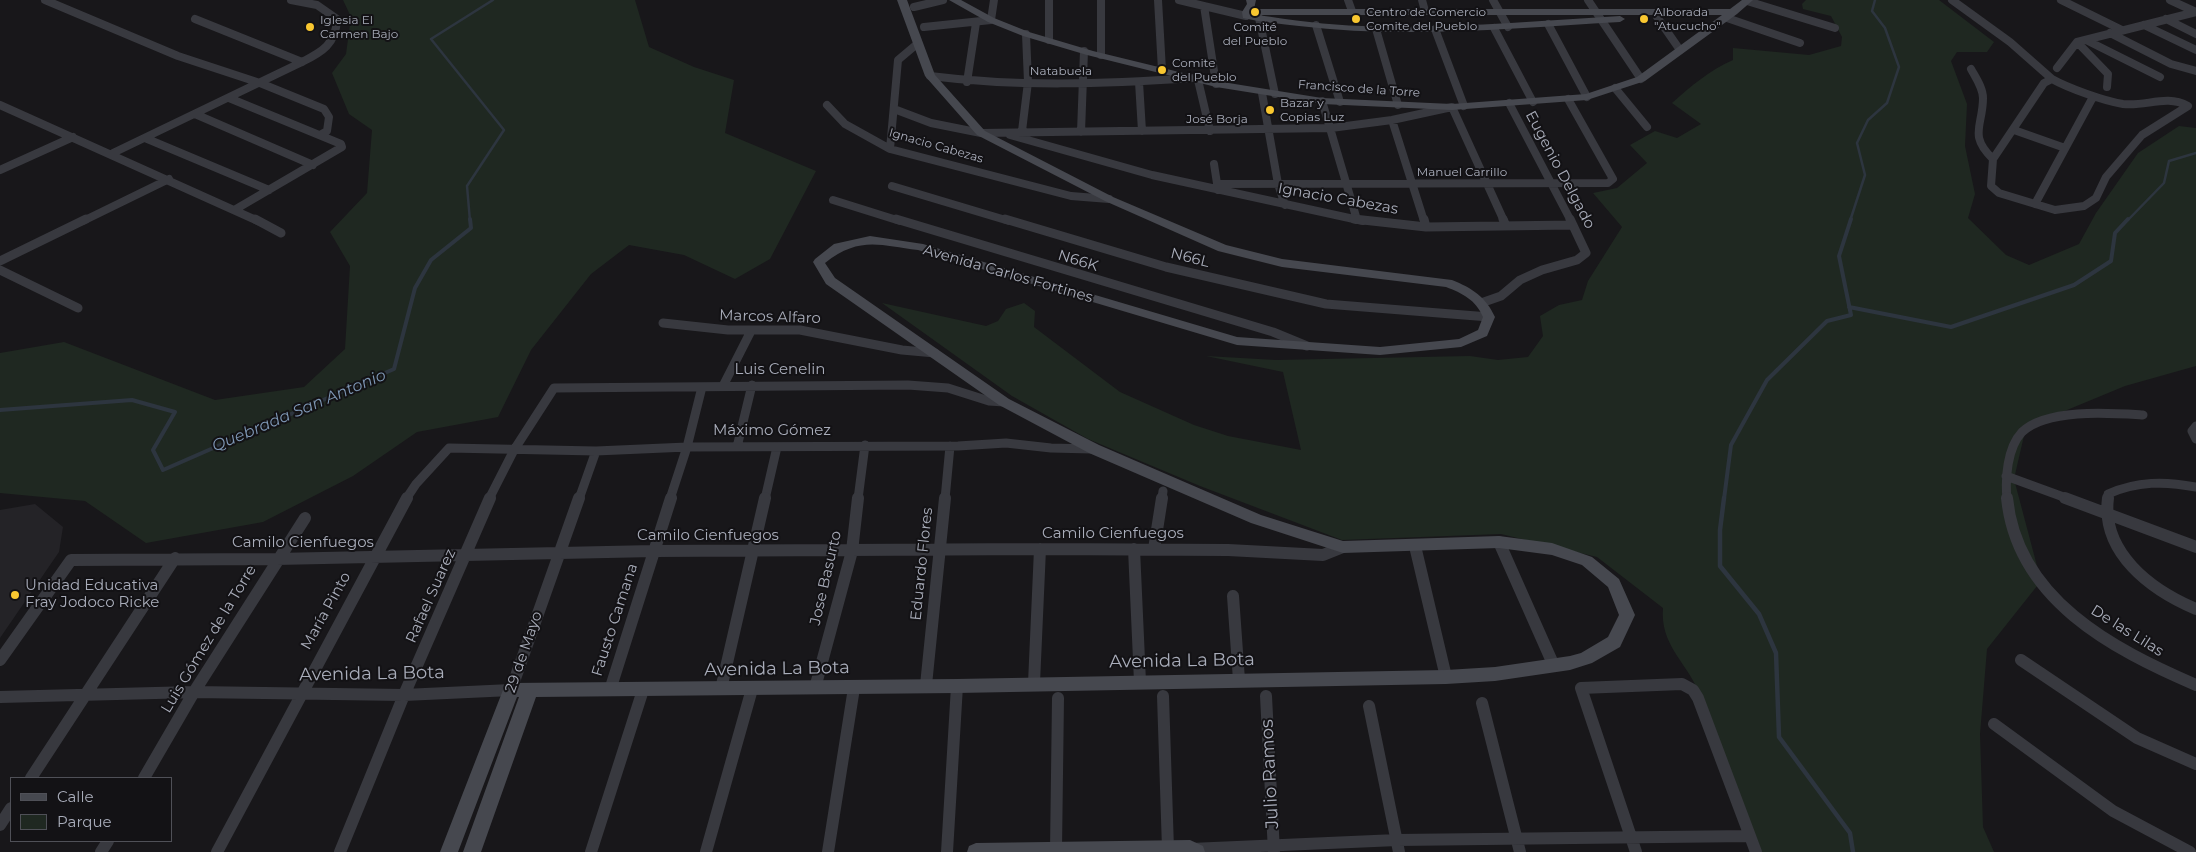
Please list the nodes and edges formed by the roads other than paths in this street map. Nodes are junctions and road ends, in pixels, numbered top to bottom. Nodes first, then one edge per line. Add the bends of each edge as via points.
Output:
1 (45, 0) edge
2 (292, 0) edge
3 (902, 0) edge
4 (943, 0) edge
5 (954, 0) edge
6 (994, 0) edge
7 (1049, 0) edge
8 (1101, 0) edge
9 (1158, 0) edge
10 (1179, 0) edge
11 (1252, 0) edge
12 (1348, 0) edge
13 (1422, 0) edge
14 (1493, 0) edge
15 (1588, 0) edge
16 (1952, 0) edge
17 (2061, 0) edge
18 (2170, 0) edge
19 (1748, 1) edge
20 (1240, 3) dead end
21 (1204, 6) junction
22 (914, 7) dead end
23 (1597, 10) junction
24 (1708, 10) junction
25 (1352, 11) junction
26 (1425, 11) junction
27 (1499, 11) junction
28 (2196, 12) edge
29 (1246, 14) junction
30 (1731, 15) junction
31 (1658, 17) junction
32 (1258, 18) junction
33 (195, 19) dead end
34 (2166, 19) junction
35 (991, 20) junction
36 (1604, 20) junction
37 (976, 24) junction
38 (1548, 24) junction
39 (1316, 25) junction
40 (2144, 25) junction
41 (924, 27) dead end
42 (1508, 27) junction
43 (1494, 28) junction
44 (1835, 28) dead end
45 (1376, 30) junction
46 (1435, 30) junction
47 (2122, 30) junction
48 (1026, 34) junction
49 (2110, 34) junction
50 (2196, 34) edge
51 (1049, 40) junction
52 (2086, 40) junction
53 (2077, 42) junction
54 (1800, 43) dead end
55 (917, 44) junction
56 (1680, 50) junction
57 (2196, 50) edge
58 (1084, 51) junction
59 (1101, 55) junction
60 (302, 62) junction
61 (2057, 68) dead end
62 (1971, 69) dead end
63 (1162, 70) junction
64 (2196, 71) edge
65 (930, 76) junction
66 (2160, 77) dead end
67 (1195, 79) junction
68 (1641, 79) junction
69 (2052, 80) junction
70 (967, 82) junction
71 (1028, 82) junction
72 (1081, 82) junction
73 (1139, 82) junction
74 (260, 83) junction
75 (1216, 84) junction
76 (2107, 87) dead end
77 (1615, 88) junction
78 (1262, 93) junction
79 (1275, 94) junction
80 (1587, 97) junction
81 (2093, 97) junction
82 (229, 98) junction
83 (1568, 99) junction
84 (1322, 101) junction
85 (1340, 102) junction
86 (1533, 102) junction
87 (1509, 104) junction
88 (0, 105) edge
89 (827, 105) dead end
90 (1398, 105) junction
91 (1464, 106) junction
92 (1452, 107) junction
93 (894, 109) junction
94 (195, 114) junction
95 (1392, 120) junction
96 (1331, 128) junction
97 (1647, 128) dead end
98 (1210, 130) junction
99 (1268, 130) junction
100 (2014, 130) junction
101 (1142, 131) junction
102 (1002, 132) junction
103 (1022, 132) junction
104 (1081, 132) junction
105 (981, 133) junction
106 (320, 134) junction
107 (73, 137) junction
108 (145, 138) junction
109 (2065, 148) junction
110 (890, 149) junction
111 (113, 153) junction
112 (1993, 159) junction
113 (1214, 164) dead end
114 (313, 165) junction
115 (0, 170) edge
116 (169, 179) junction
117 (1347, 183) junction
118 (1412, 183) junction
119 (1551, 183) junction
120 (1278, 184) junction
121 (1485, 184) junction
122 (892, 186) dead end
123 (1218, 187) junction
124 (269, 190) junction
125 (1109, 199) junction
126 (833, 200) dead end
127 (2035, 204) junction
128 (1284, 205) junction
129 (236, 209) junction
130 (1356, 220) junction
131 (1574, 225) junction
132 (1506, 226) junction
133 (1426, 227) junction
134 (281, 233) dead end
135 (0, 261) edge
136 (0, 270) edge
137 (1482, 303) junction
138 (78, 308) dead end
139 (1489, 317) junction
140 (662, 323) dead end
141 (751, 331) junction
142 (1314, 348) junction
143 (935, 353) junction
144 (752, 384) junction
145 (723, 386) junction
146 (702, 387) junction
147 (554, 388) joint
148 (1004, 402) junction
149 (2143, 415) dead end
150 (865, 445) junction
151 (687, 446) junction
152 (950, 446) junction
153 (737, 447) junction
154 (777, 447) junction
155 (449, 448) joint
156 (1094, 449) junction
157 (514, 450) junction
158 (596, 450) junction
159 (2006, 476) junction
160 (2196, 487) edge
161 (1163, 491) dead end
162 (2106, 514) junction
163 (305, 518) dead end
164 (1499, 542) junction
165 (1415, 546) junction
166 (2196, 546) edge
167 (1343, 548) junction
168 (1040, 549) junction
169 (1134, 549) junction
170 (1154, 549) junction
171 (852, 550) junction
172 (940, 550) junction
173 (654, 551) junction
174 (754, 551) junction
175 (559, 553) junction
176 (466, 554) junction
177 (174, 558) junction
178 (374, 558) junction
179 (276, 559) junction
180 (1233, 596) dead end
181 (2196, 609) edge
182 (0, 660) edge
183 (2021, 660) dead end
184 (1554, 666) junction
185 (1446, 677) junction
186 (1239, 680) junction
187 (1140, 682) junction
188 (1034, 684) junction
189 (926, 685) junction
190 (2196, 685) edge
191 (957, 686) junction
192 (815, 688) junction
193 (854, 688) junction
194 (721, 689) junction
195 (752, 689) junction
196 (511, 690) junction
197 (530, 690) junction
198 (610, 690) junction
199 (643, 690) junction
200 (194, 692) junction
201 (404, 694) junction
202 (86, 695) junction
203 (299, 695) junction
204 (1163, 696) dead end
205 (1266, 696) dead end
206 (0, 697) edge
207 (1058, 698) dead end
208 (1482, 703) dead end
209 (1369, 706) dead end
210 (1994, 724) dead end
211 (2196, 764) edge
212 (32, 777) edge
213 (145, 777) edge
214 (10, 810) edge
215 (0, 825) edge
216 (1750, 836) junction
217 (1630, 837) junction
218 (1516, 838) junction
219 (1398, 846) edge
220 (1273, 848) edge
221 (1168, 849) junction
222 (1056, 850) junction
223 (1193, 850) edge
224 (217, 852) edge
225 (340, 852) edge
226 (448, 852) edge
227 (472, 852) edge
228 (591, 852) edge
229 (706, 852) edge
230 (828, 852) edge
231 (947, 852) edge
232 (976, 852) edge
233 (1520, 852) edge
234 (1636, 852) edge
235 (1756, 852) edge
236 (2190, 852) edge

1 - 74 street via 178,56
2 - 60 street via 317,5 337,19 338,31 329,46
3 - 55 street
4 - 22 street
5 - 35 street, Francisco de la Torre
6 - 35 street
7 - 51 street
8 - 59 street
9 - 63 street
10 - 21 street
11 - 29 street
12 - 25 street
13 - 26 street
14 - 27 street
15 - 23 street
16 - 69 street via 2010,42
17 - 47 street
18 - 28 street
19 - 30 street, Francisco de la Torre
19 - 44 street
20 - 29 street
21 - 29 street
21 - 75 street
23 - 24 street
23 - 27 street
23 - 36 street
24 - 30 street
24 - 31 street
25 - 26 street
25 - 29 street
26 - 27 street
27 - 42 street
28 - 34 street
29 - 32 street
30 - 54 street
30 - 56 street, Francisco de la Torre
31 - 36 street
31 - 56 street
32 - 39 street
32 - 79 street
33 - 60 street
34 - 40 street
34 - 50 street
35 - 37 street
35 - 48 street, Francisco de la Torre
36 - 38 street
36 - 68 street
37 - 41 street
37 - 70 street
38 - 42 street
38 - 80 street
39 - 45 street
39 - 85 street
40 - 47 street
40 - 57 street
42 - 43 street
43 - 46 street
43 - 86 street
45 - 46 street
45 - 90 street
46 - 91 street
47 - 49 street
48 - 51 street, Francisco de la Torre
48 - 71 street
49 - 52 street
49 - 64 street via 2172,64
51 - 58 street, Francisco de la Torre
52 - 53 street
52 - 66 street
53 - 61 street
53 - 76 street via 2108,74
55 - 65 street
55 - 93 street via 898,60
56 - 68 street, Francisco de la Torre
58 - 59 street, Francisco de la Torre
58 - 72 street
59 - 63 street, Francisco de la Torre
60 - 74 street
62 - 112 street via 1983,97 1977,139 1980,148
63 - 67 street, Francisco de la Torre
65 - 70 street, Natabuela
65 - 105 street
67 - 73 street, Natabuela
67 - 75 street, Francisco de la Torre
67 - 98 street
68 - 77 street, Francisco de la Torre
69 - 81 street
69 - 100 street via 2044,83
70 - 71 street, Natabuela
71 - 72 street, Natabuela
71 - 103 street
72 - 73 street, Natabuela
72 - 104 street
73 - 101 street
74 - 82 street
74 - 106 street via 328,112 327,131
75 - 78 street, Francisco de la Torre
77 - 80 street, Francisco de la Torre
77 - 97 street
78 - 79 street, Francisco de la Torre
78 - 99 street
79 - 84 street, Francisco de la Torre
80 - 83 street, Francisco de la Torre
81 - 109 street
81 - 127 street via 2129,105 2177,100 2188,106 2142,135 2106,177 2093,200 2084,206 2055,210
82 - 94 street
82 - 106 street
83 - 86 street, Francisco de la Torre
83 - 119 street, Manuel Carrillo via 1613,180 1602,184
84 - 85 street, Francisco de la Torre
84 - 96 street
85 - 90 street, Francisco de la Torre
86 - 87 street, Francisco de la Torre
87 - 91 street, Francisco de la Torre
87 - 119 street, Eugenio Delgado
88 - 107 street
89 - 110 street, Ignacio Cabezas via 845,124
90 - 92 street, Francisco de la Torre
91 - 92 street, Francisco de la Torre
92 - 95 street, José Borja
92 - 121 street
93 - 105 street via 931,123
93 - 110 street
94 - 108 street
94 - 114 street
95 - 96 street, José Borja
95 - 118 street
96 - 99 street, José Borja
96 - 117 street
98 - 99 street, José Borja
98 - 101 street, José Borja
99 - 120 street
100 - 109 street
100 - 112 street
101 - 104 street, José Borja
102 - 103 street, José Borja
102 - 105 street, José Borja
102 - 123 street, Manuel Carrillo via 1152,175
103 - 104 street, José Borja
105 - 125 street
106 - 114 street via 342,146
107 - 111 street
107 - 115 street
108 - 111 street
108 - 124 street
109 - 127 street
110 - 125 street, Ignacio Cabezas via 1071,196
111 - 116 street
112 - 127 street via 1993,189
113 - 123 street
114 - 124 street
116 - 129 street
116 - 135 street
117 - 118 street, Manuel Carrillo
117 - 120 street, Manuel Carrillo
117 - 130 street
118 - 121 street, Manuel Carrillo
118 - 133 street
119 - 121 street, Manuel Carrillo
119 - 131 street, Eugenio Delgado
120 - 123 street, Manuel Carrillo
120 - 128 street
121 - 132 street
122 - 139 street, N66L via 1166,267 1265,291 1326,304
123 - 128 street, Ignacio Cabezas
124 - 129 street
125 - 137 street via 1222,248 1282,263 1448,283 1470,291
126 - 142 street, N66K via 1273,332
128 - 130 street, Ignacio Cabezas
129 - 134 street
130 - 133 street, Ignacio Cabezas
131 - 132 street, Ignacio Cabezas
131 - 137 street, Eugenio Delgado via 1586,253 1520,280 1501,296
132 - 133 street, Ignacio Cabezas
136 - 138 street
137 - 139 street
139 - 142 street, Avenida Carlos Fortines via 1483,332 1461,343 1380,350
140 - 141 street, Marcos Alfaro
141 - 143 street, Marcos Alfaro via 797,330 916,353
141 - 145 street
142 - 143 street, Avenida Carlos Fortines via 1237,341 919,247 870,240 838,247 819,262 830,281
143 - 148 street, Avenida Carlos Fortines
144 - 145 street, Luis Cenelin
144 - 148 street, Luis Cenelin via 908,385 948,388 988,401
144 - 153 street
145 - 146 street, Luis Cenelin
146 - 147 street, Luis Cenelin
146 - 151 street, Fausto Camana
147 - 157 street, Rafael Suarez
148 - 156 street, Avenida Carlos Fortines
149 - 159 street, De las Lilas via 2084,414 2030,426 2019,435
150 - 152 street, Máximo Gómez
150 - 154 street, Máximo Gómez
150 - 171 street, Jose Basurto
151 - 153 street, Máximo Gómez
151 - 158 street, Máximo Gómez
151 - 173 street, Fausto Camana
152 - 156 street, Máximo Gómez via 1006,443
152 - 172 street, Eduardo Flores
153 - 154 street, Máximo Gómez
154 - 174 street
155 - 157 street, Máximo Gómez
155 - 178 street, María Pinto via 416,484
156 - 167 street, Avenida Carlos Fortines via 1256,519
157 - 158 street, Máximo Gómez
157 - 176 street, Rafael Suarez
158 - 175 street, 29 de Mayo
159 - 162 street
159 - 190 street, De las Lilas via 2008,518 2016,543 2025,564 2048,592 2089,628 2163,671
160 - 162 street via 2159,481 2123,486 2108,494
161 - 170 street
162 - 166 street
162 - 181 street via 2114,538 2128,562 2153,586
163 - 179 street, Luis Gómez de la Torre
164 - 165 street, Avenida Carlos Fortines
164 - 184 street
164 - 184 street, Avenida Carlos Fortines via 1552,548 1587,561 1614,583 1627,615 1614,642 1586,658
165 - 167 street, Avenida Carlos Fortines
165 - 185 street
167 - 170 street, Camilo Cienfuegos via 1323,556
168 - 169 street, Camilo Cienfuegos
168 - 172 street, Camilo Cienfuegos
168 - 188 street
169 - 170 street, Camilo Cienfuegos
169 - 187 street
171 - 172 street, Camilo Cienfuegos
171 - 174 street, Camilo Cienfuegos
171 - 192 street, Jose Basurto
172 - 189 street, Eduardo Flores
173 - 174 street, Camilo Cienfuegos
173 - 175 street, Camilo Cienfuegos
173 - 198 street, Fausto Camana
174 - 194 street
175 - 176 street, Camilo Cienfuegos
175 - 196 street, 29 de Mayo
176 - 178 street, Camilo Cienfuegos
176 - 201 street, Rafael Suarez
177 - 179 street, Camilo Cienfuegos
177 - 182 street, Camilo Cienfuegos via 71,560
177 - 202 street
178 - 179 street, Camilo Cienfuegos
178 - 203 street, María Pinto
179 - 200 street, Luis Gómez de la Torre
180 - 186 street
183 - 211 street via 2137,738
184 - 185 street, Avenida La Bota
185 - 186 street, Avenida La Bota
186 - 187 street, Avenida La Bota
187 - 188 street, Avenida La Bota
188 - 191 street, Avenida La Bota
189 - 191 street, Avenida La Bota
189 - 193 street, Avenida La Bota
191 - 231 street
192 - 193 street, Avenida La Bota
192 - 195 street, Avenida La Bota
193 - 230 street
194 - 195 street, Avenida La Bota
194 - 199 street, Avenida La Bota
195 - 229 street
196 - 197 street, Avenida La Bota
196 - 201 street, Avenida La Bota
196 - 226 street, 29 de Mayo
197 - 198 street, Avenida La Bota
197 - 227 street, 29 de Mayo
198 - 199 street, Avenida La Bota
199 - 228 street
200 - 202 street, Avenida La Bota
200 - 203 street, Avenida La Bota
200 - 213 street, Luis Gómez de la Torre
201 - 203 street, Avenida La Bota
201 - 225 street, Rafael Suarez
202 - 206 street, Avenida La Bota
202 - 212 street
203 - 224 street, María Pinto
204 - 221 street
205 - 220 street, Julio Ramos
207 - 222 street
208 - 218 street
209 - 219 street
210 - 236 street via 2092,799 2161,840
214 - 215 street
216 - 217 street
216 - 217 street via 1698,698 1692,690 1682,684 1581,688
216 - 235 street
217 - 218 street
217 - 234 street
218 - 219 street
218 - 233 street
219 - 220 street
220 - 223 street
221 - 222 street
221 - 223 street
222 - 232 street

